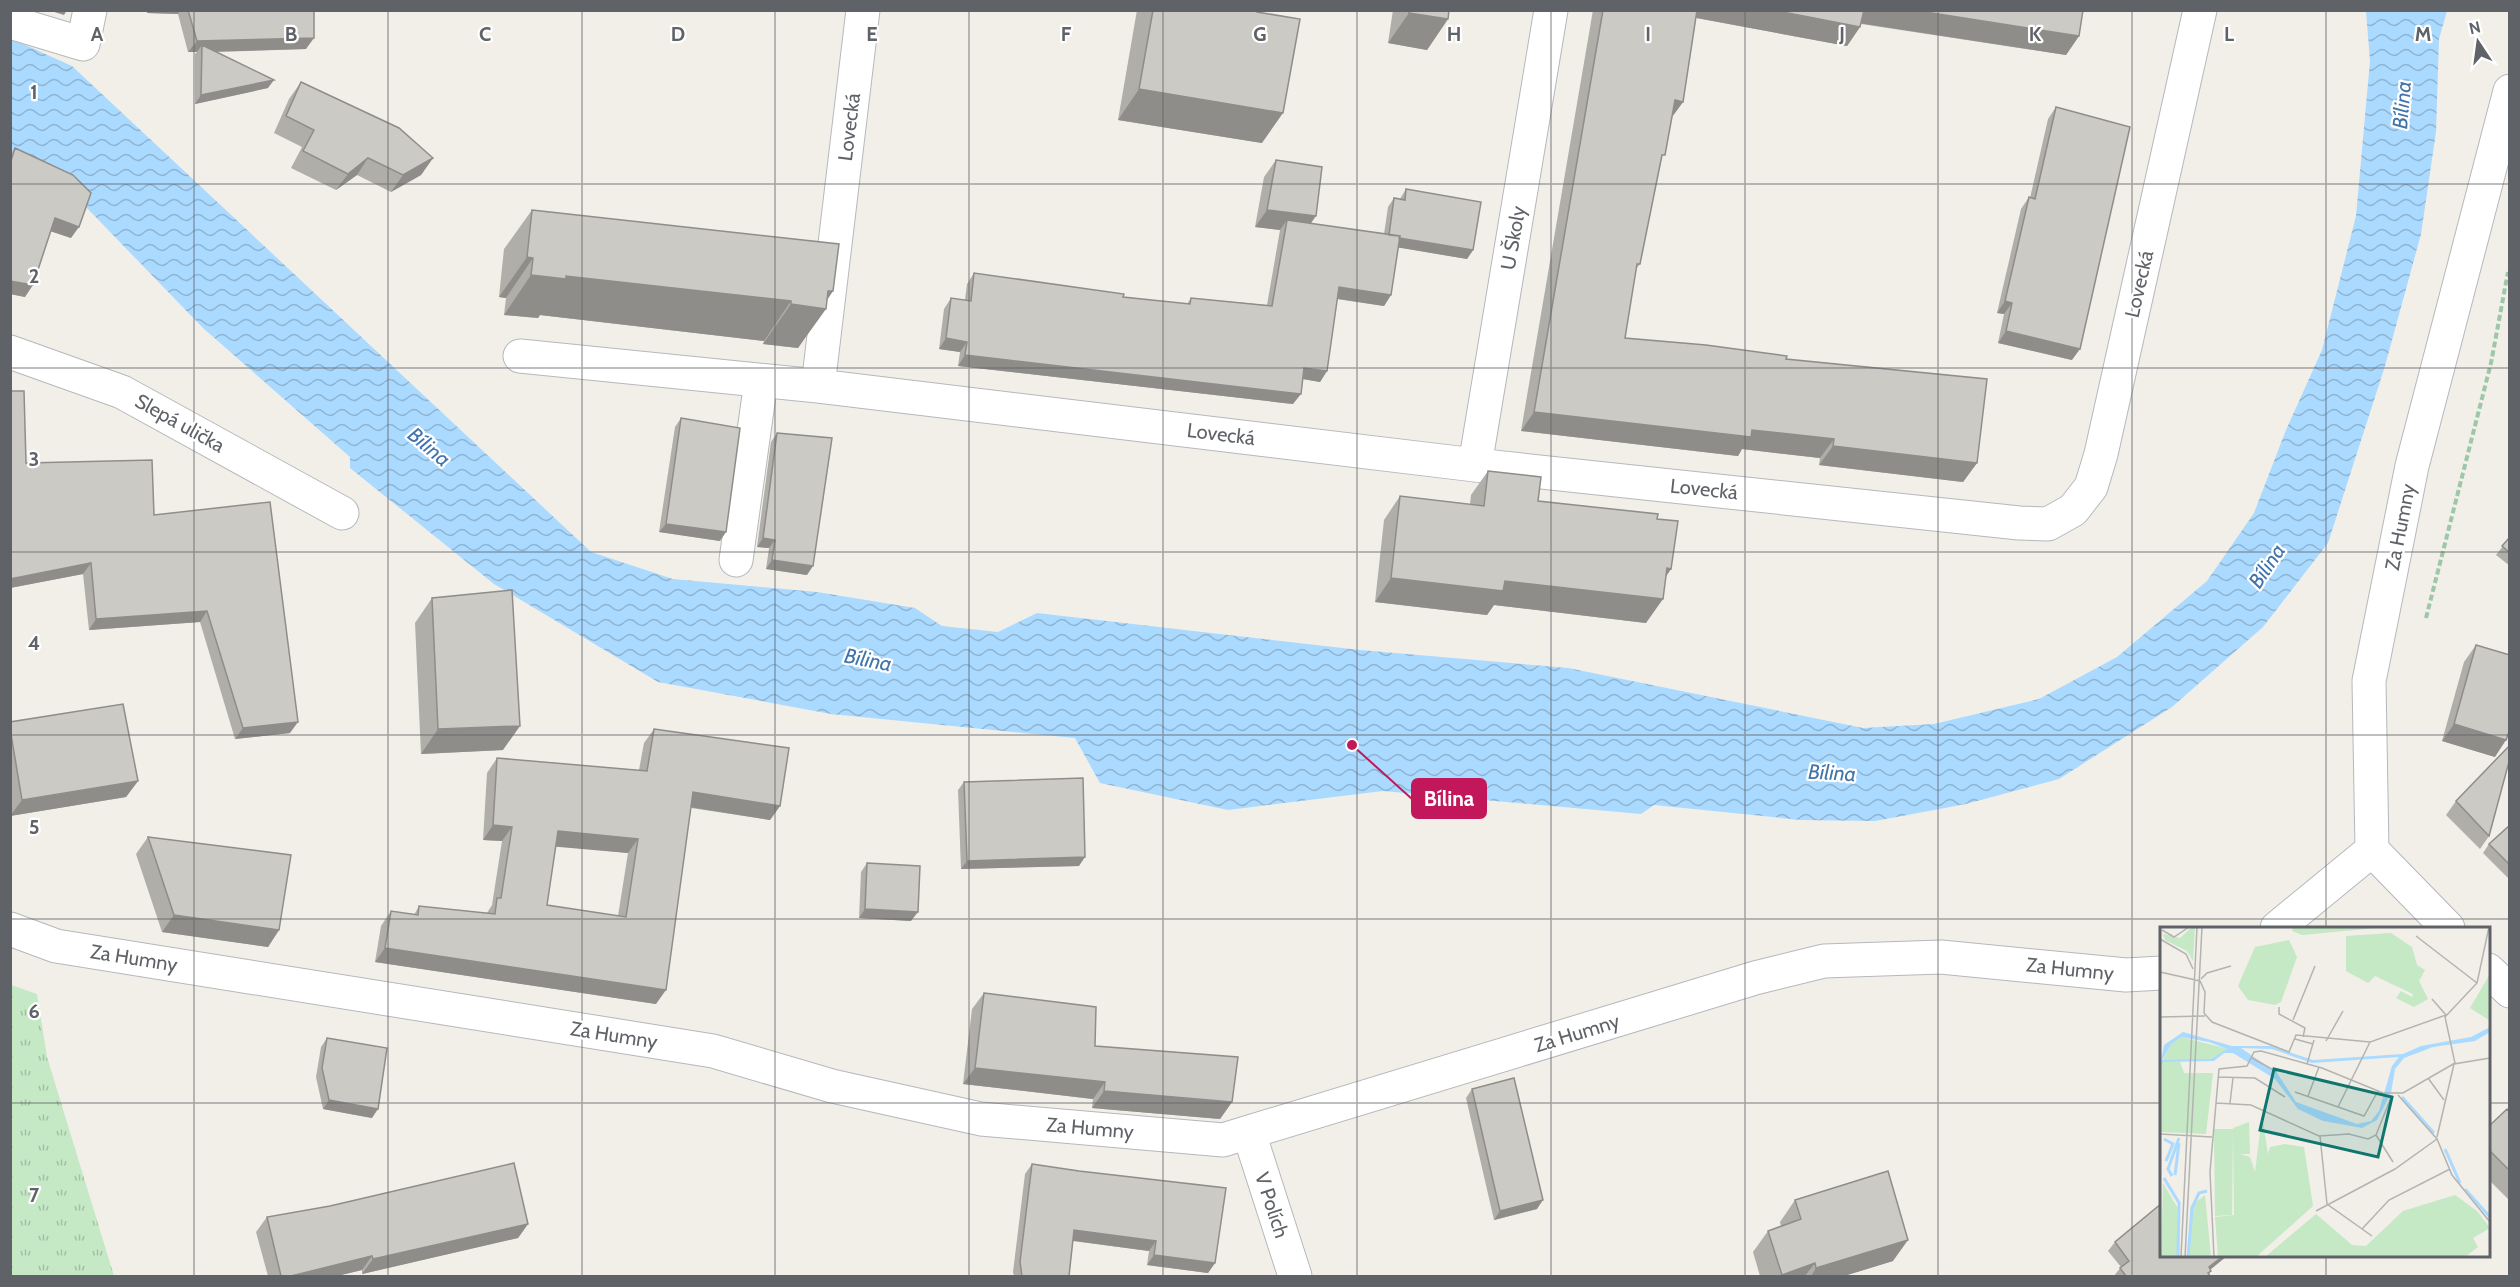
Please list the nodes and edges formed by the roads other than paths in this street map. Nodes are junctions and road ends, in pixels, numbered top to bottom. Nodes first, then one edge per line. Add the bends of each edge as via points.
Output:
1 (90, 10) edge
2 (863, 10) edge
3 (1551, 10) edge
4 (2200, 10) edge
5 (10, 22) edge
6 (2510, 91) edge
7 (10, 352) edge
8 (520, 356) dead end
9 (761, 381) junction
10 (818, 386) junction
11 (1475, 465) junction
12 (342, 513) dead end
13 (736, 560) dead end
14 (2372, 850) junction
15 (2278, 927) edge
16 (2447, 927) edge
17 (10, 929) edge
18 (2490, 972) edge
19 (2160, 973) edge
20 (2510, 991) edge
21 (1249, 1133) junction
22 (1295, 1276) edge

1 - 5 street via 83,44
2 - 10 street, Lovecká
3 - 11 street, U Školy
4 - 11 street, Lovecká via 2101,454 2091,487 2073,510 2048,524 2019,523
6 - 14 street, Za Humny via 2412,466 2369,681
7 - 12 street, Slepá ulička via 122,392
8 - 9 street, Lovecká
9 - 10 street, Lovecká
9 - 13 street
10 - 11 street, Lovecká
14 - 15 street
14 - 16 street
17 - 21 street, Za Humny via 56,946 713,1051 832,1086 981,1119 1222,1140
18 - 20 street
19 - 21 street, Za Humny via 2126,975 1941,957 1824,961 1755,978
21 - 22 street, V Polích

